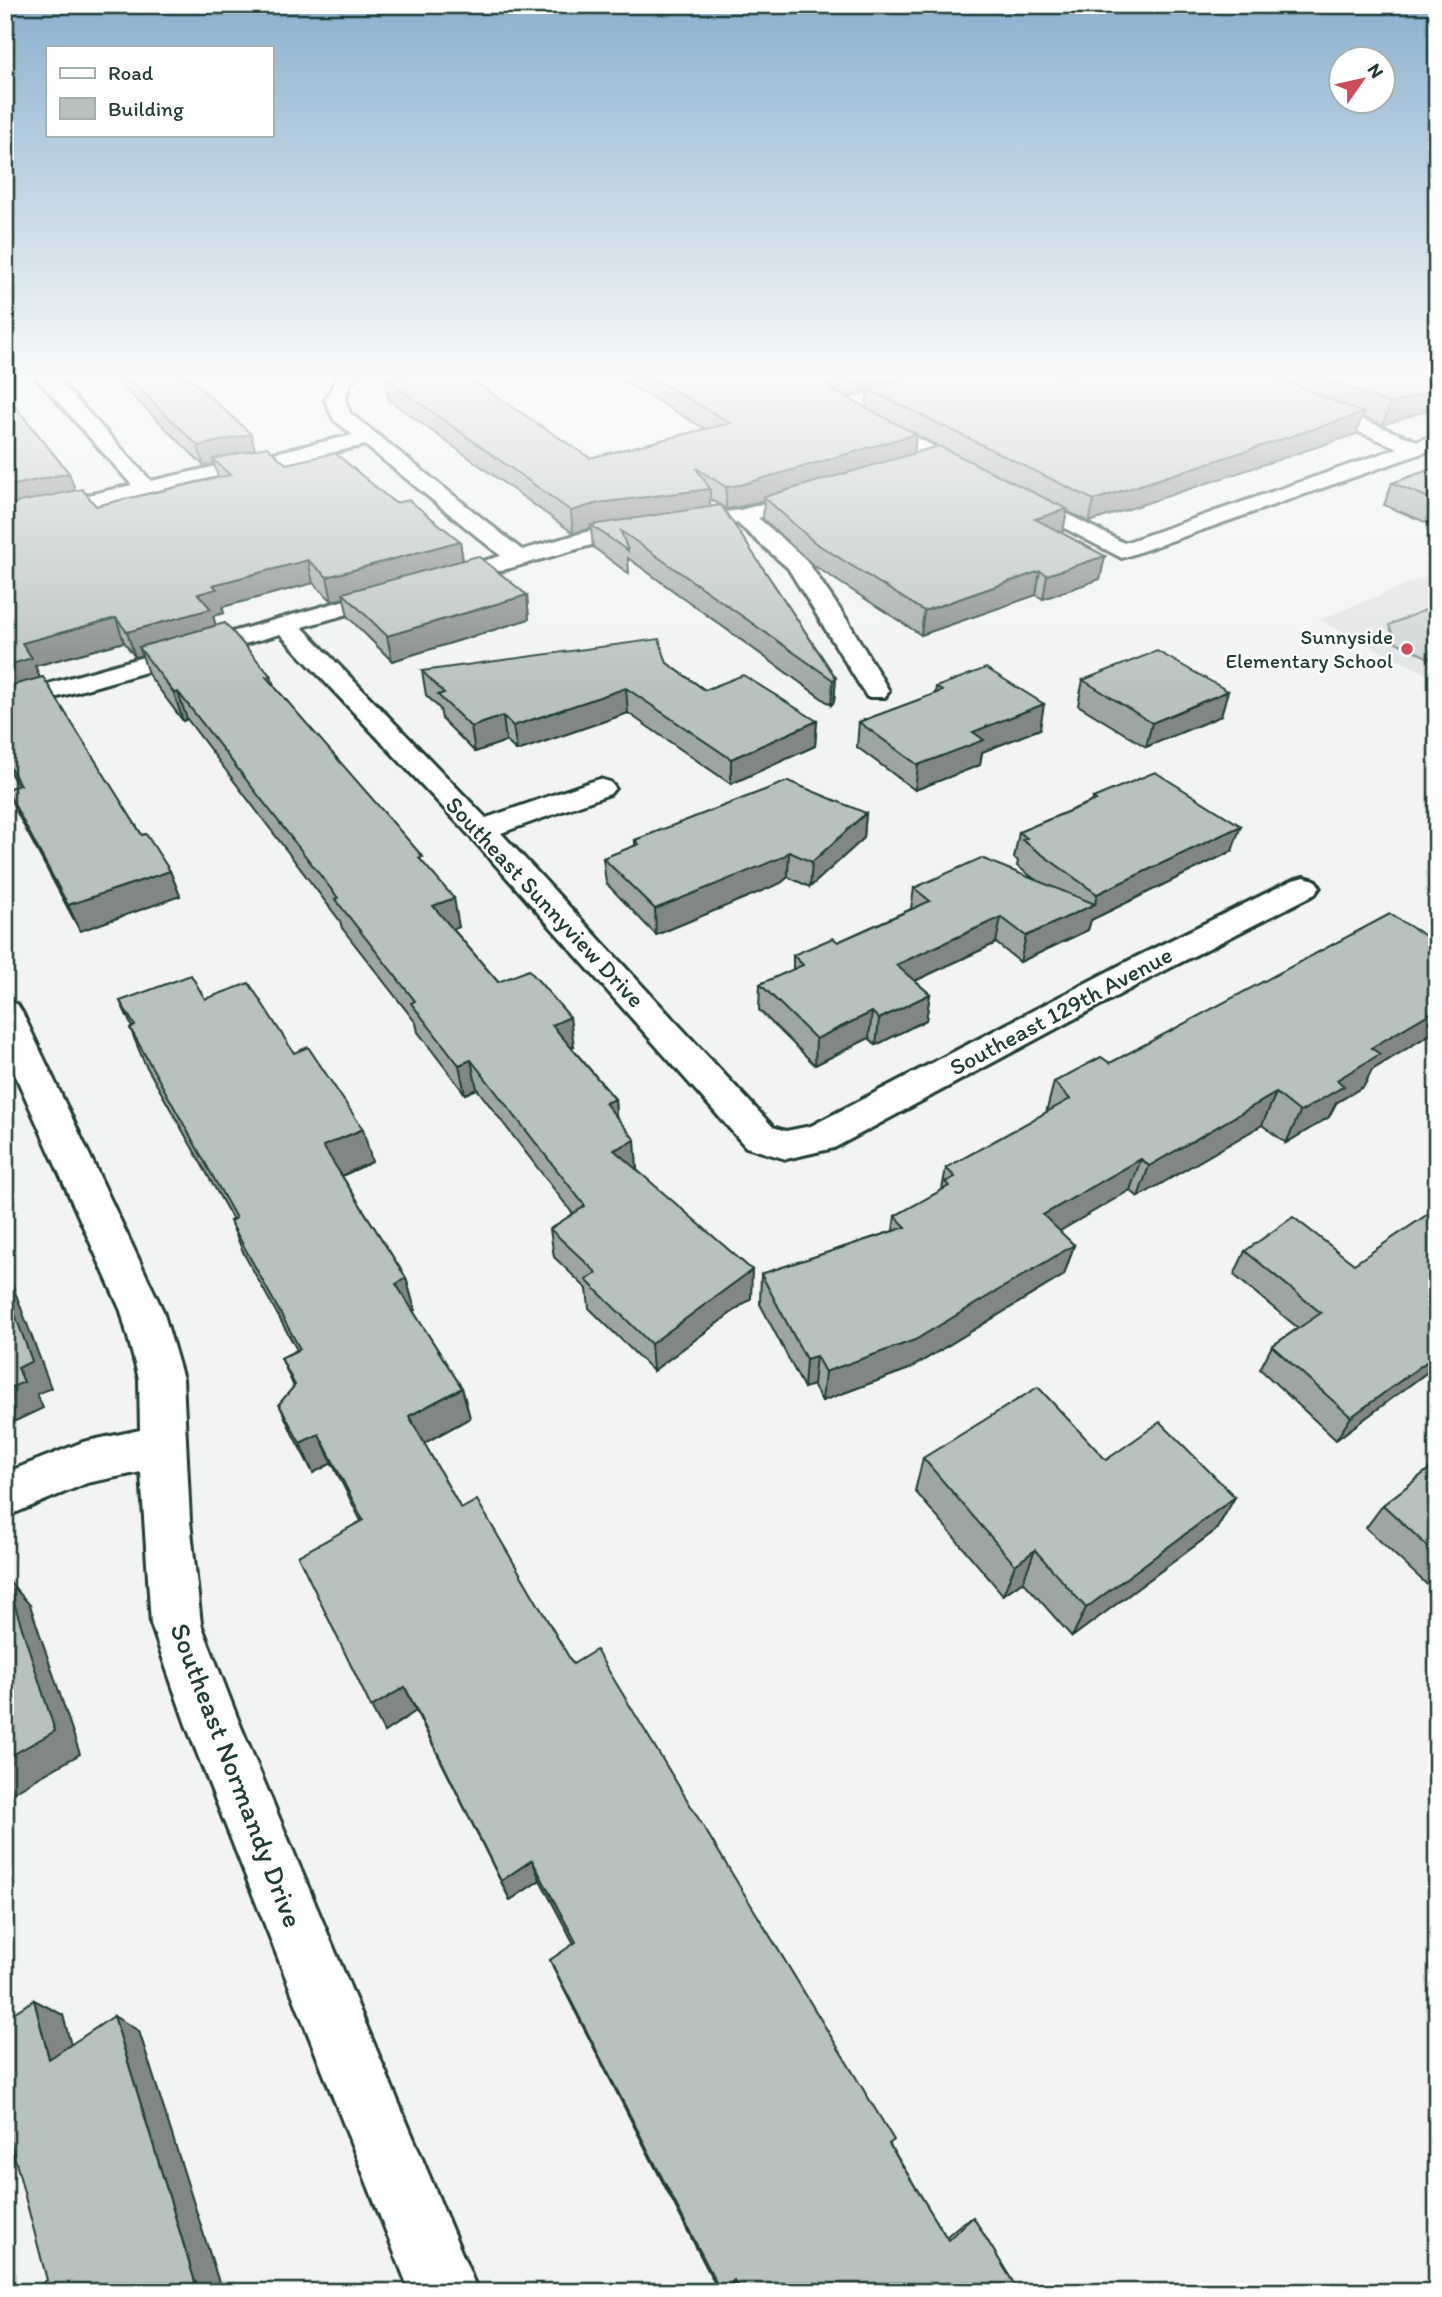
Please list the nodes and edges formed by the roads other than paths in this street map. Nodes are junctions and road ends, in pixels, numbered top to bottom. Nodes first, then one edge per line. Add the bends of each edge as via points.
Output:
1 (140, 481) edge
2 (176, 481) edge
3 (422, 481) edge
4 (988, 481) edge
5 (1323, 481) edge
6 (146, 488) junction
7 (840, 488) edge
8 (742, 516) junction
9 (5, 521) edge
10 (517, 557) junction
11 (285, 624) junction
12 (876, 691) dead end
13 (5, 704) edge
14 (600, 788) dead end
15 (481, 830) junction
16 (1304, 887) dead end
17 (5, 1012) edge
18 (820, 1138) joint
19 (164, 1446) junction
20 (5, 1495) edge
21 (444, 2292) edge

1 - 6 street
2 - 6 street
3 - 10 street
4 - 5 street via 1122,551
6 - 9 street
7 - 8 street
8 - 10 street via 600,535
8 - 12 street via 797,563
10 - 11 street
11 - 13 street
11 - 15 street, Southeast Sunnyview Drive
14 - 15 street
15 - 18 street, Southeast Sunnyview Drive via 760,1137 786,1145
16 - 18 street, Southeast 129th Avenue
17 - 19 street, Southeast Normandy Drive via 142,1311 161,1379
19 - 20 street via 83,1463
19 - 21 street, Southeast Normandy Drive via 176,1624 212,1725

